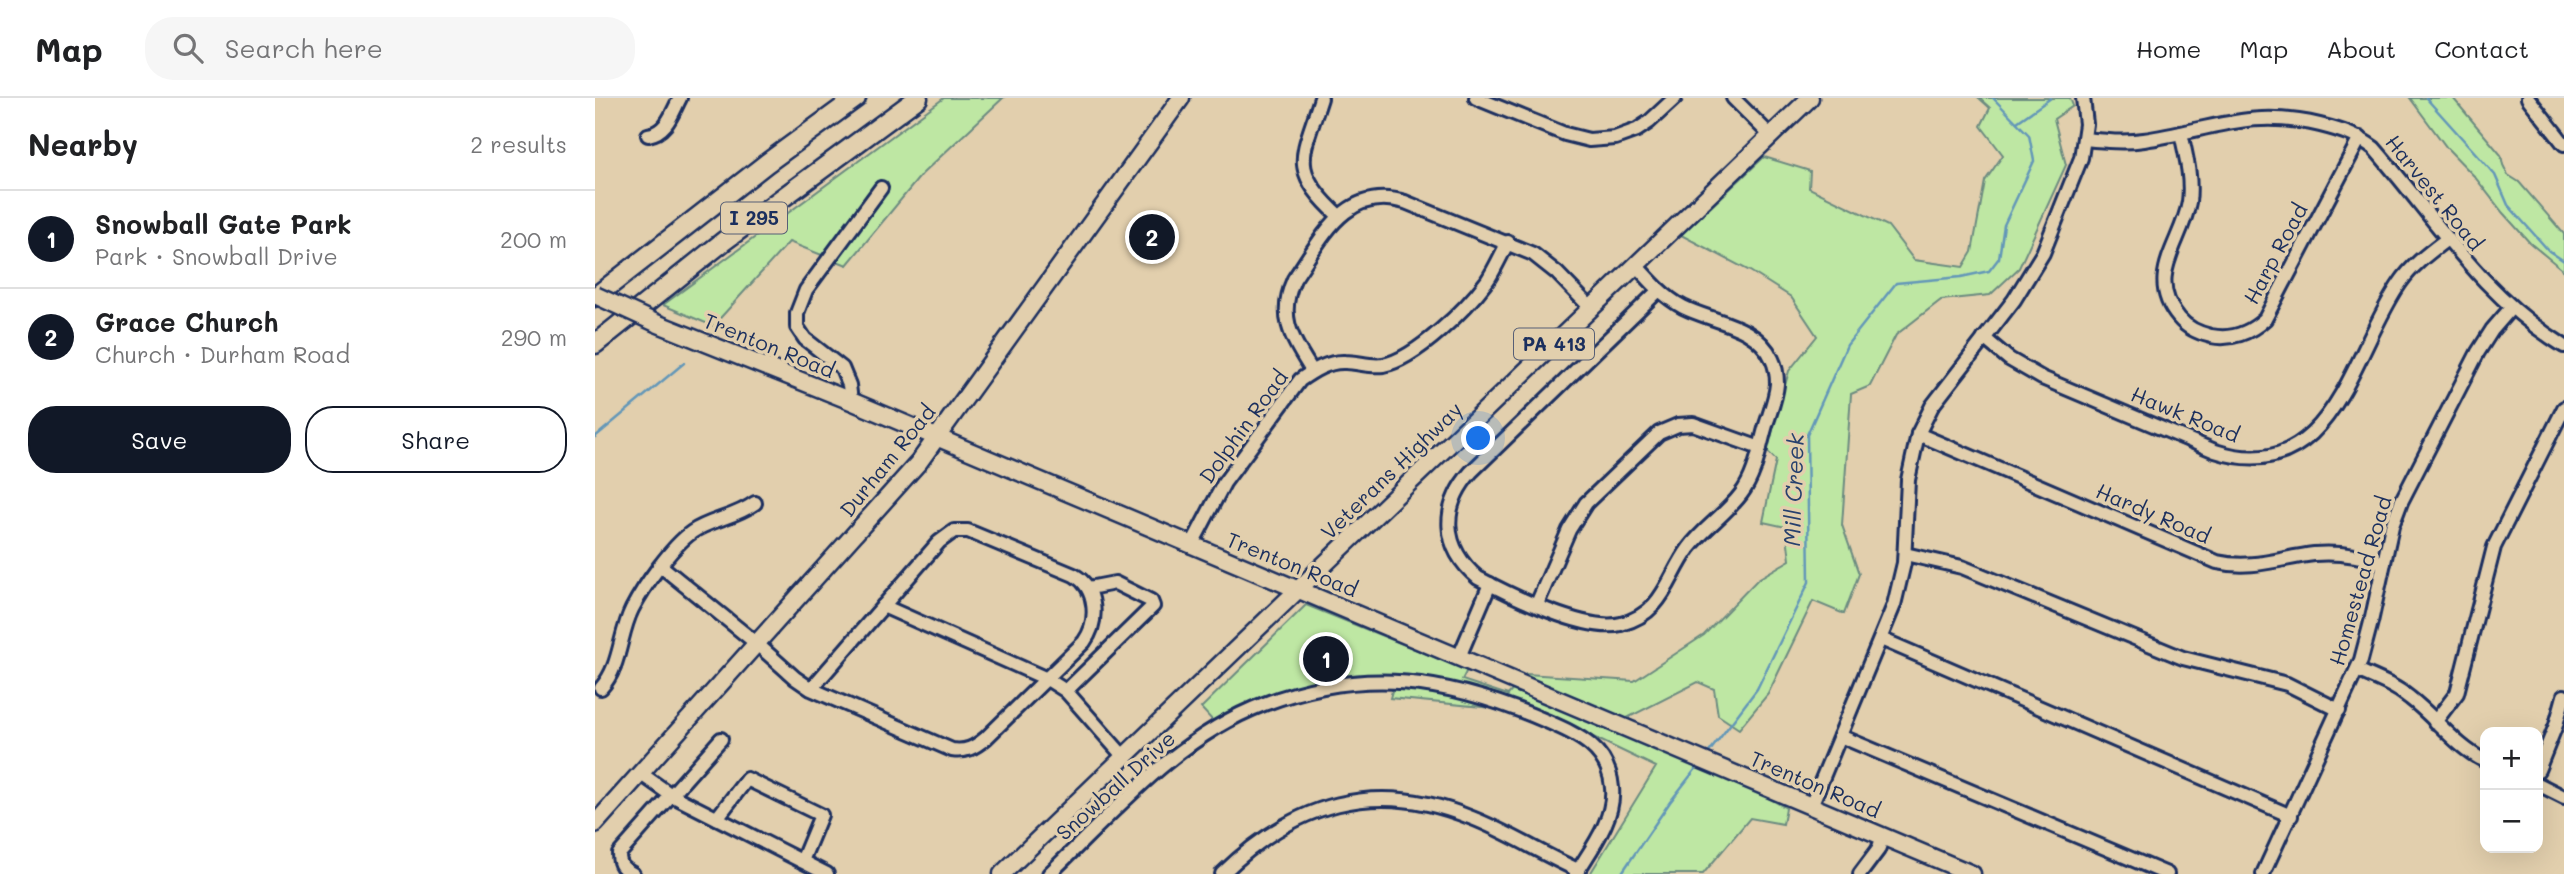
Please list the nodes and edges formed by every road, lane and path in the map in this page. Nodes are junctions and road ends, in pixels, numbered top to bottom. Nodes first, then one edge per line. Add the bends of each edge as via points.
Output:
1 (680, 98) edge
2 (856, 98) edge
3 (918, 98) edge
4 (1181, 98) edge
5 (1321, 98) edge
6 (1476, 98) edge
7 (1675, 98) edge
8 (1733, 98) edge
9 (1809, 98) edge
10 (2083, 98) edge
11 (2530, 99) edge
12 (1510, 104) edge
13 (2181, 133) junction
14 (648, 135) dead end
15 (1770, 135) junction
16 (2360, 138) junction
17 (2085, 139) junction
18 (2564, 144) edge
19 (881, 188) dead end
20 (1339, 216) junction
21 (2447, 239) junction
22 (1508, 242) junction
23 (1636, 265) junction
24 (1658, 290) junction
25 (595, 296) edge
26 (1591, 308) junction
27 (2511, 308) junction
28 (1984, 338) junction
29 (595, 344) edge
30 (2564, 346) edge
31 (1312, 371) junction
32 (851, 401) junction
33 (2564, 408) edge
34 (1918, 434) junction
35 (936, 438) junction
36 (1761, 448) junction
37 (755, 503) dead end
38 (1191, 546) junction
39 (1905, 554) junction
40 (2384, 563) junction
41 (661, 566) junction
42 (1490, 584) junction
43 (1089, 587) junction
44 (1298, 590) junction
45 (1537, 604) junction
46 (883, 606) junction
47 (1881, 639) junction
48 (756, 643) junction
49 (1459, 657) junction
50 (2357, 670) junction
51 (1506, 677) junction
52 (1047, 679) junction
53 (601, 688) dead end
54 (811, 689) junction
55 (1066, 691) junction
56 (2564, 696) edge
57 (1498, 701) junction
58 (2339, 710) junction
59 (2435, 722) junction
60 (1840, 736) junction
61 (721, 739) dead end
62 (1124, 757) junction
63 (2480, 758) edge
64 (2543, 758) edge
65 (640, 773) junction
66 (2543, 786) edge
67 (671, 795) junction
68 (2564, 797) edge
69 (1811, 806) junction
70 (2291, 816) junction
71 (717, 818) junction
72 (595, 824) edge
73 (1883, 836) junction
74 (802, 861) junction
75 (1011, 871) edge
76 (1577, 872) edge
77 (633, 874) edge
78 (827, 874) edge
79 (1049, 874) edge
80 (1221, 874) edge
81 (1860, 874) edge
82 (1972, 874) edge
83 (2167, 874) edge
84 (2263, 874) edge

1 - 14 street via 664,127
2 - 25 highway, I 295
3 - 29 highway, I 295
4 - 35 main road, Durham Road
5 - 20 street via 1302,157 1308,179
6 - 12 street
7 - 12 street via 1637,130 1608,139 1585,139
8 - 15 street
9 - 15 main road, Veterans Highway / PA 413
10 - 17 street
11 - 18 street
13 - 16 street, Harvest Road via 2268,117 2300,120
13 - 16 street, Harp Road via 2190,192 2164,286 2170,306 2183,322 2216,337 2239,335 2265,319
13 - 17 street, Harvest Road via 2121,142
15 - 23 main road, Veterans Highway / PA 413
16 - 21 street, Harvest Road via 2374,148
17 - 28 street via 2043,253
19 - 32 street via 806,290 797,313 797,327 805,339 842,368
20 - 22 street via 1367,200 1390,198
20 - 31 street via 1294,279 1285,304 1290,332
21 - 27 street, Harvest Road
21 - 28 street, Hawk Road via 2399,284 2346,388 2322,423 2294,448 2271,456 2243,458 2215,451 2028,371
22 - 26 street via 1543,260
22 - 31 street, Dolphin Road via 1487,281 1413,353 1383,365 1340,362
23 - 24 street
23 - 26 main road, Veterans Highway / PA 413
24 - 36 street via 1682,307 1752,335 1771,356 1776,386
24 - 42 street via 1456,491 1449,524 1454,548 1469,571
25 - 32 main road, Trenton Road, bridge
26 - 44 main road, Veterans Highway / PA 413
27 - 30 street, Harvest Road
27 - 40 street, Homestead Road via 2478,352 2401,502
28 - 34 street via 1932,405
31 - 38 street, Dolphin Road via 1300,380 1224,483
32 - 35 main road, Trenton Road
33 - 59 street via 2494,547 2457,692
34 - 39 street via 1908,480
34 - 40 street, Hardy Road via 2217,562 2245,566 2338,554
35 - 38 main road, Trenton Road
35 - 48 main road, Durham Road
36 - 45 street via 1745,489 1689,547 1664,595 1649,611 1621,624 1596,626
36 - 45 street via 1693,424 1659,433 1596,493 1575,520
37 - 41 street via 692,532
38 - 44 main road, Trenton Road
39 - 47 street via 1899,589
39 - 58 street via 1962,567 2183,658 2287,684
40 - 50 street, Homestead Road
41 - 48 street
41 - 53 street via 633,607 616,665
42 - 45 street
42 - 49 street
43 - 46 street via 1074,575 961,530 939,542
43 - 52 street via 1093,601 1090,632
43 - 55 street via 1115,583 1153,606
44 - 49 main road, Trenton Road
44 - 62 main road, Veterans Highway / PA 413
46 - 52 street
46 - 54 street
47 - 60 street
47 - 70 street
48 - 54 street
48 - 65 main road, Durham Road
49 - 51 main road, Trenton Road
50 - 58 street, Homestead Road
50 - 59 street via 2396,688
51 - 57 street
51 - 69 main road, Trenton Road
52 - 54 street via 986,738 961,751
52 - 55 street
55 - 62 street
56 - 64 street
57 - 76 street, Snowball Drive via 1574,732 1603,758 1612,802
57 - 79 street, Snowball Drive via 1449,687 1395,681 1336,685 1261,705 1203,734 1168,761
58 - 70 street, Homestead Road
59 - 63 street
60 - 69 street
60 - 83 street
61 - 67 street
62 - 75 main road, Veterans Highway / PA 413
65 - 67 street
65 - 72 main road, Durham Road
66 - 68 street
67 - 71 street
67 - 77 street via 619,854 619,862
69 - 73 main road, Trenton Road
70 - 84 street, Homestead Road
71 - 74 street
71 - 74 street via 747,779 821,815
73 - 81 street
73 - 82 main road, Trenton Road
74 - 78 street
76 - 80 street via 1473,818 1442,807 1393,800 1341,804 1310,813 1260,839

